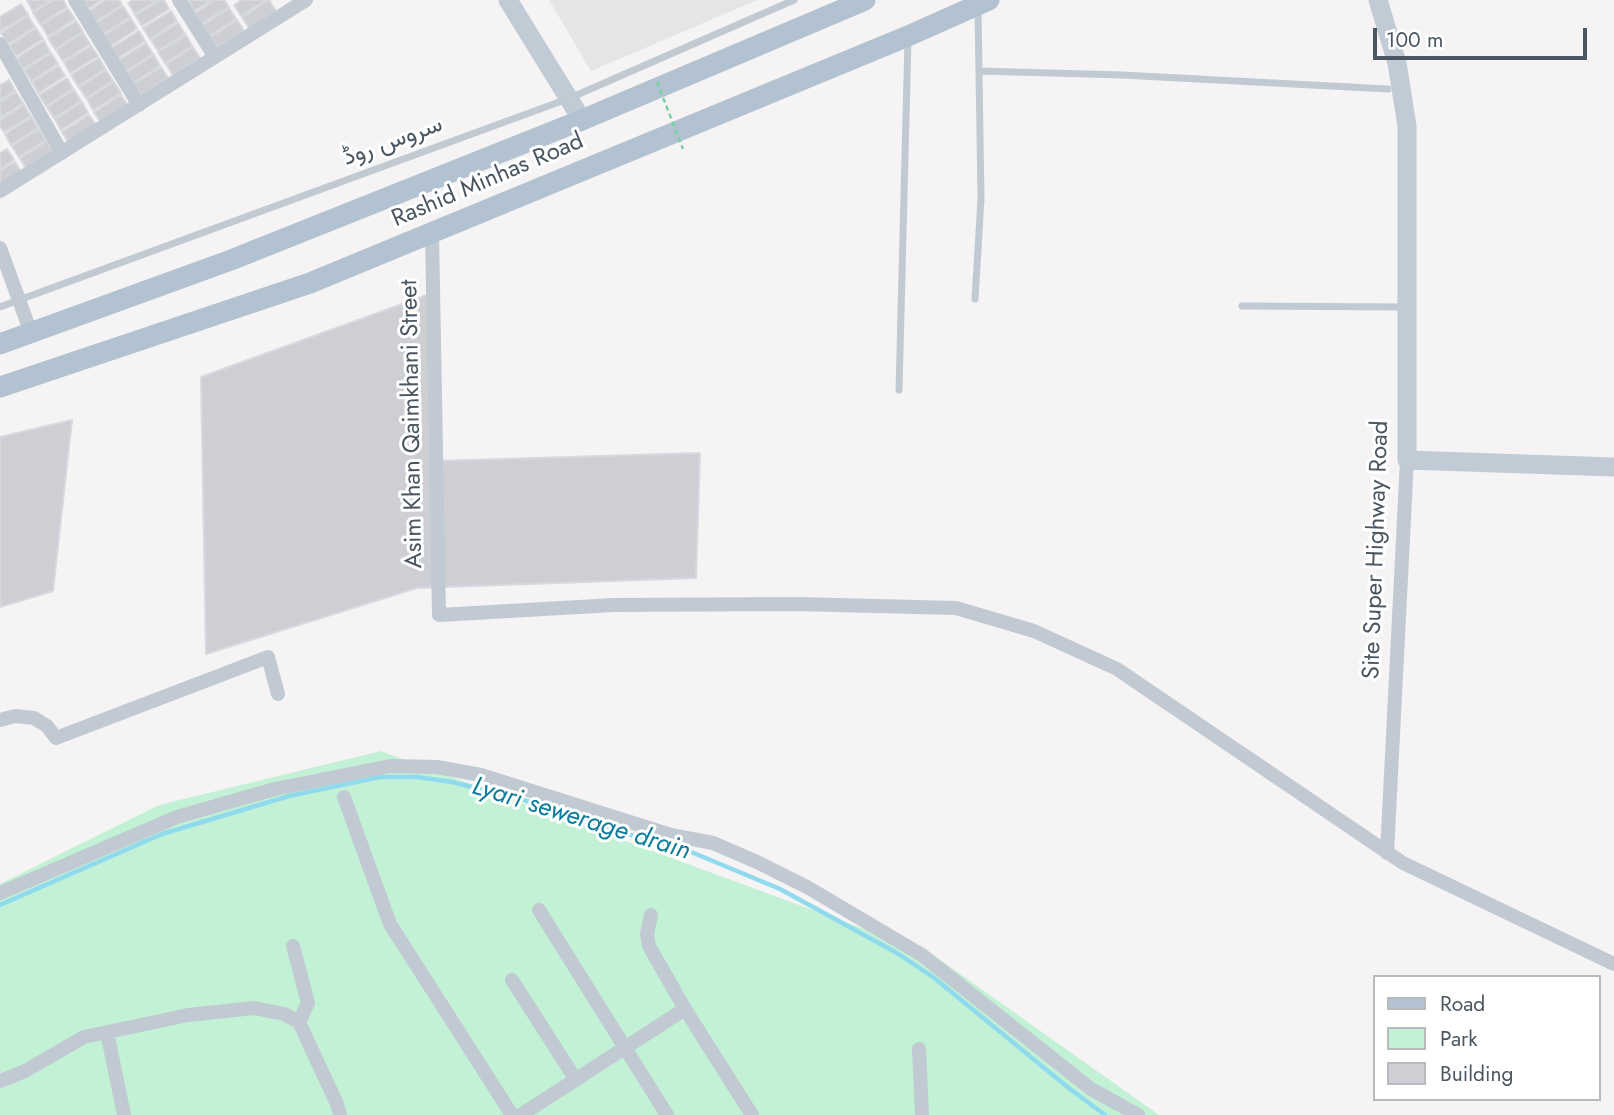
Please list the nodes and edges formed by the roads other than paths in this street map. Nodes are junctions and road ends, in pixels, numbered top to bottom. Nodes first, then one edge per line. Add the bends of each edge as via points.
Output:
1 (75, 0) edge
2 (179, 0) edge
3 (306, 0) edge
4 (509, 0) edge
5 (794, 0) edge
6 (865, 0) edge
7 (1378, 0) edge
8 (983, 2) edge
9 (285, 6) edge
10 (908, 36) junction
11 (0, 44) edge
12 (215, 57) junction
13 (979, 71) junction
14 (1388, 89) dead end
15 (570, 98) junction
16 (139, 105) junction
17 (582, 120) junction
18 (62, 153) junction
19 (0, 191) edge
20 (432, 232) junction
21 (0, 248) edge
22 (975, 299) dead end
23 (20, 301) junction
24 (1242, 306) dead end
25 (0, 307) edge
26 (1408, 307) junction
27 (31, 333) junction
28 (0, 344) edge
29 (0, 387) edge
30 (899, 390) dead end
31 (1406, 460) junction
32 (1614, 467) edge
33 (278, 694) dead end
34 (0, 720) edge
35 (344, 797) dead end
36 (1387, 853) junction
37 (0, 893) edge
38 (539, 910) dead end
39 (651, 915) dead end
40 (293, 946) dead end
41 (1614, 964) edge
42 (512, 980) dead end
43 (685, 1009) junction
44 (299, 1022) junction
45 (107, 1032) junction
46 (625, 1048) junction
47 (919, 1049) dead end
48 (576, 1080) junction
49 (0, 1081) edge
50 (124, 1115) edge
51 (340, 1115) edge
52 (512, 1115) edge
53 (521, 1115) edge
54 (667, 1115) edge
55 (752, 1115) edge
56 (922, 1115) edge
57 (1139, 1115) edge

1 - 16 street
2 - 12 street
3 - 9 street
4 - 15 street
5 - 15 lane, سروس روڈ
6 - 17 main road, Rashid Minhas Road
7 - 26 street, Site Super Highway Road via 1397,63 1407,126
8 - 10 main road, Rashid Minhas Road
8 - 13 lane
9 - 12 street
10 - 20 main road, Rashid Minhas Road
10 - 30 lane
11 - 18 street
12 - 16 street
13 - 14 lane
13 - 22 lane via 981,199
15 - 17 street
15 - 23 lane, سروس روڈ
16 - 18 street
17 - 27 main road, Rashid Minhas Road via 231,260
18 - 19 street
20 - 29 main road, Rashid Minhas Road via 310,283
20 - 36 street, Asim Khan Qaimkhani Street via 439,615 614,606 956,608 1034,631 1116,669
21 - 23 street
23 - 25 lane, سروس روڈ
23 - 27 street
24 - 26 lane
26 - 31 street, Site Super Highway Road
27 - 28 main road, Rashid Minhas Road
31 - 32 street
31 - 36 street, Site Super Highway Road
33 - 34 street via 268,657 57,738 34,718
35 - 52 street via 390,923
36 - 41 street
37 - 57 street via 177,817 275,789 390,766 437,767 481,775 713,844 807,887 922,956 1091,1089
38 - 46 street
39 - 43 street via 649,946
40 - 44 street via 307,1003
42 - 48 street
43 - 46 street
43 - 55 street
44 - 45 street via 254,1008 188,1015
44 - 51 street
45 - 49 street via 84,1037
45 - 50 street
46 - 48 street
46 - 54 street
47 - 56 street
48 - 53 street

